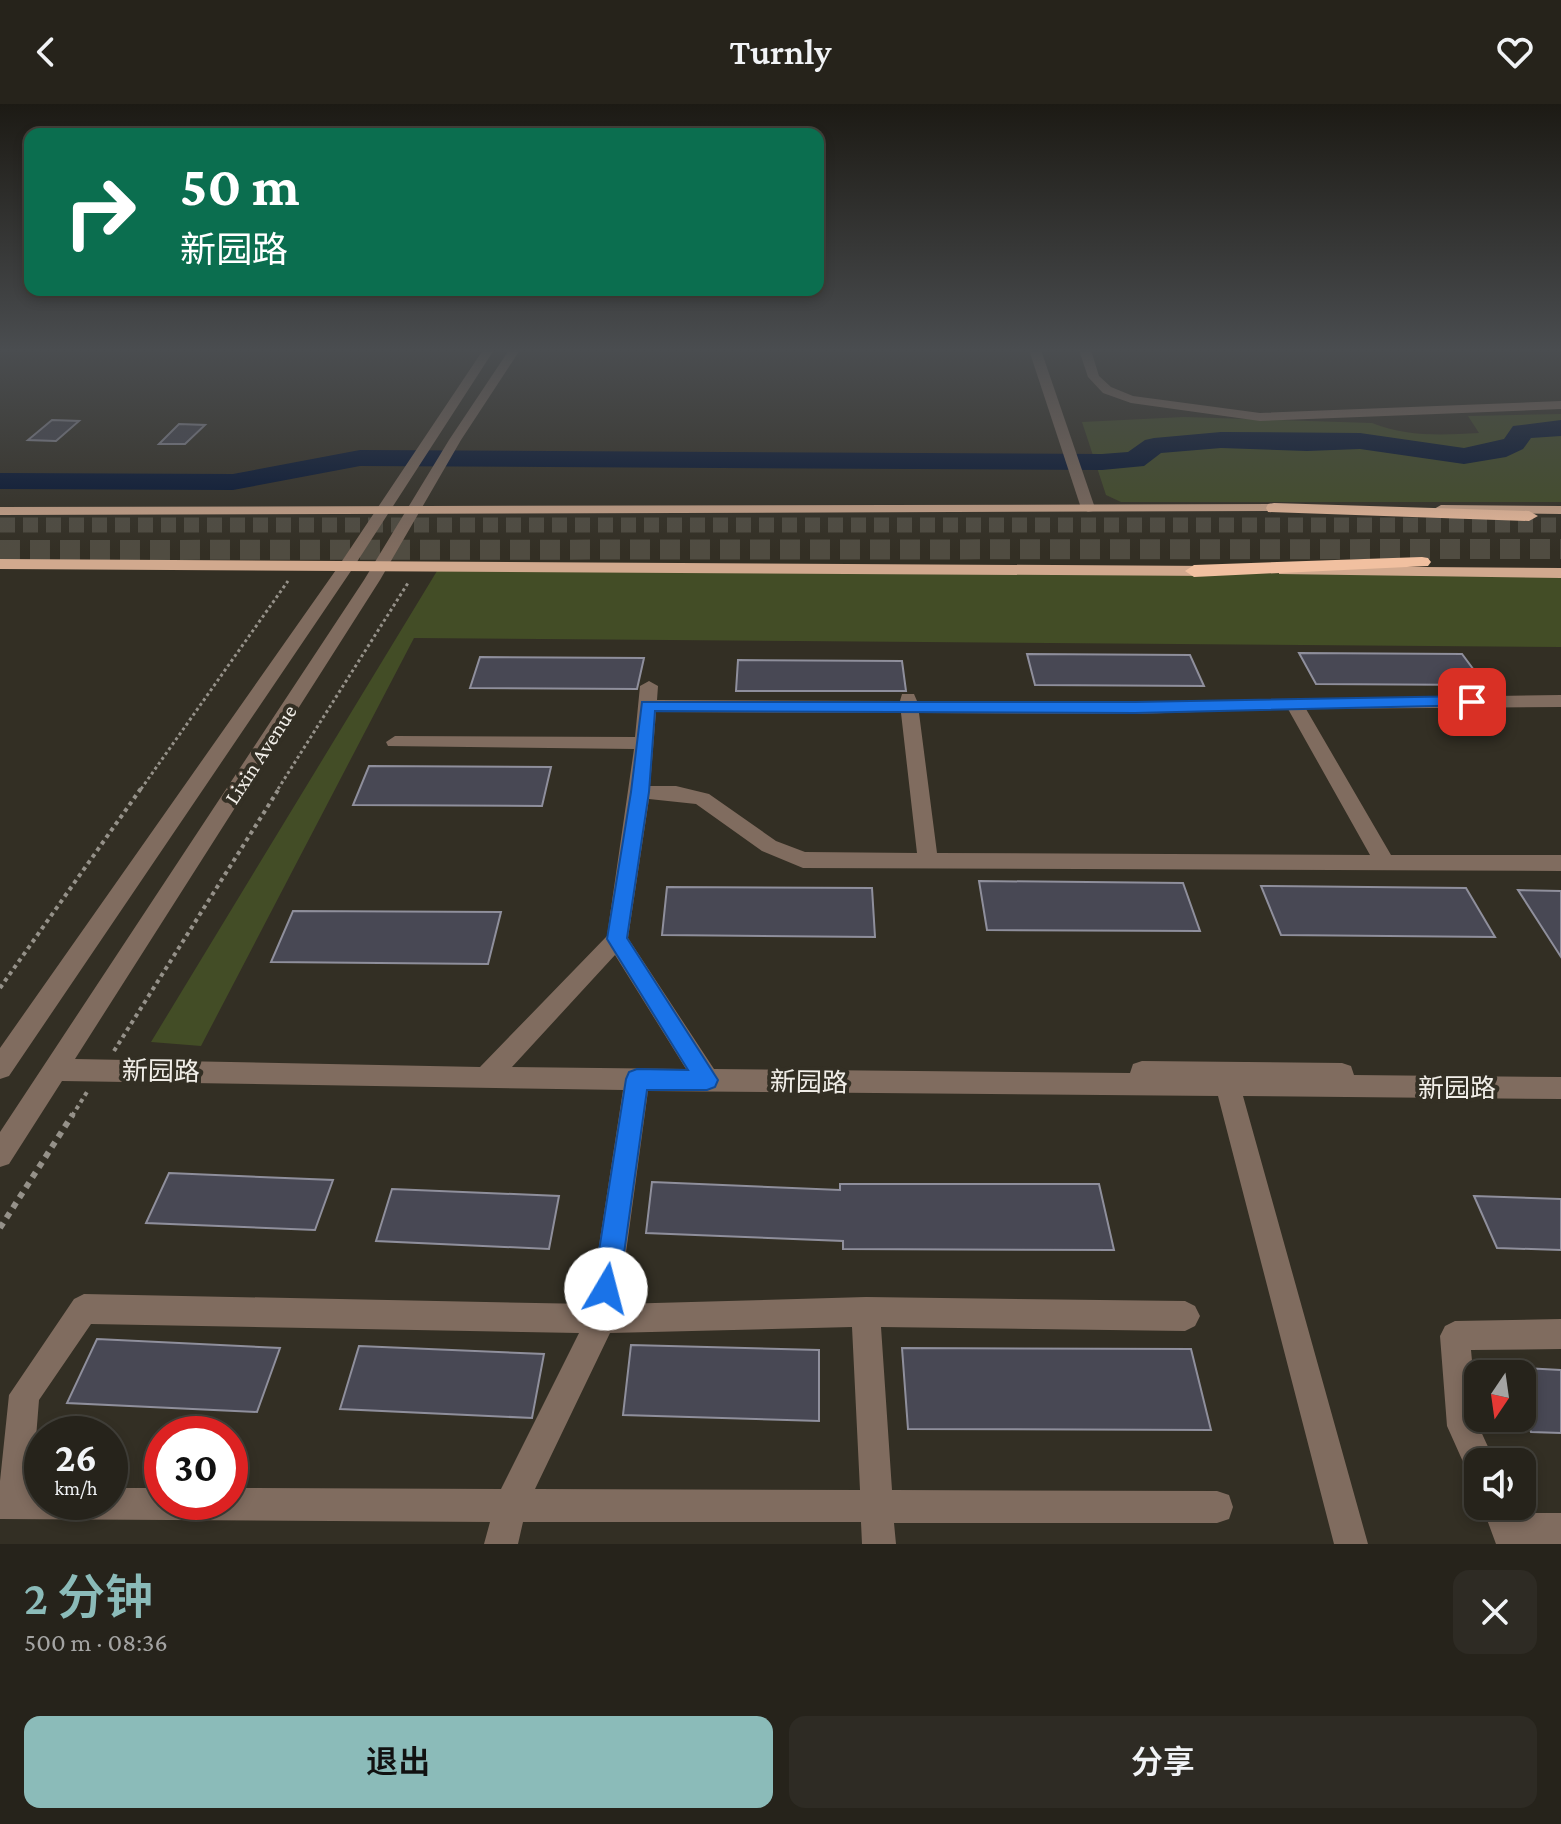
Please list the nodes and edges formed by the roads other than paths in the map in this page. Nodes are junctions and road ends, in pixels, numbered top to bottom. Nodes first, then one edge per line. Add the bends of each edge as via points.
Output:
1 (444, 417) edge
2 (470, 417) edge
3 (1052, 417) edge
4 (1055, 417) edge
5 (1065, 453) junction
6 (1084, 508) junction
7 (1274, 508) junction
8 (384, 510) junction
9 (1561, 510) edge
10 (0, 511) edge
11 (412, 511) junction
12 (1529, 516) dead end
13 (1422, 562) dead end
14 (0, 564) edge
15 (380, 567) junction
16 (345, 568) junction
17 (1194, 571) junction
18 (1561, 573) edge
19 (1561, 701) edge
20 (909, 702) junction
21 (1294, 703) junction
22 (395, 742) dead end
23 (644, 743) junction
24 (640, 792) junction
25 (928, 860) junction
26 (1385, 862) junction
27 (1561, 863) edge
28 (617, 939) junction
29 (60, 1066) junction
30 (0, 1068) edge
31 (490, 1074) junction
32 (1561, 1076) edge
33 (705, 1077) junction
34 (637, 1079) junction
35 (1226, 1080) junction
36 (1561, 1088) edge
37 (0, 1155) edge
38 (866, 1312) junction
39 (1185, 1316) dead end
40 (602, 1319) junction
41 (1561, 1334) edge
42 (1473, 1448) edge
43 (7, 1504) edge
44 (511, 1504) junction
45 (876, 1506) junction
46 (1217, 1507) dead end
47 (1506, 1526) edge
48 (1561, 1530) edge
49 (501, 1544) edge
50 (879, 1544) edge
51 (1351, 1544) edge

1 - 8 street, Lixin Avenue
2 - 11 street, Lixin Avenue
3 - 5 street
4 - 5 street
5 - 6 street
6 - 7 main road
6 - 11 main road
7 - 9 main road
7 - 12 highway
8 - 10 main road
8 - 11 main road
8 - 16 street, Lixin Avenue
11 - 15 street, Lixin Avenue
13 - 17 highway
14 - 16 main road
15 - 16 main road
15 - 17 main road
15 - 29 street, Lixin Avenue
16 - 30 street, Lixin Avenue
17 - 18 main road
19 - 21 street
20 - 21 street via 1135,708
20 - 23 street via 648,696
20 - 25 street
21 - 26 street
22 - 23 street
23 - 24 street
24 - 25 street via 702,799 769,846 803,860
24 - 28 street
25 - 26 street
26 - 27 street
28 - 31 street
28 - 33 street
29 - 31 street, 新园路
29 - 37 street, Lixin Avenue
31 - 33 street, 新园路
31 - 34 street, 新园路
32 - 35 street, 新园路
33 - 34 street, 新园路
33 - 35 street, 新园路
34 - 40 street
35 - 36 street, 新园路
35 - 51 street
38 - 39 street
38 - 40 street
38 - 45 street
40 - 43 street via 84,1309 24,1395
40 - 44 street
41 - 42 street via 1455,1336 1463,1426
43 - 44 street
44 - 45 street
44 - 49 street
45 - 46 street
45 - 50 street
47 - 48 street

